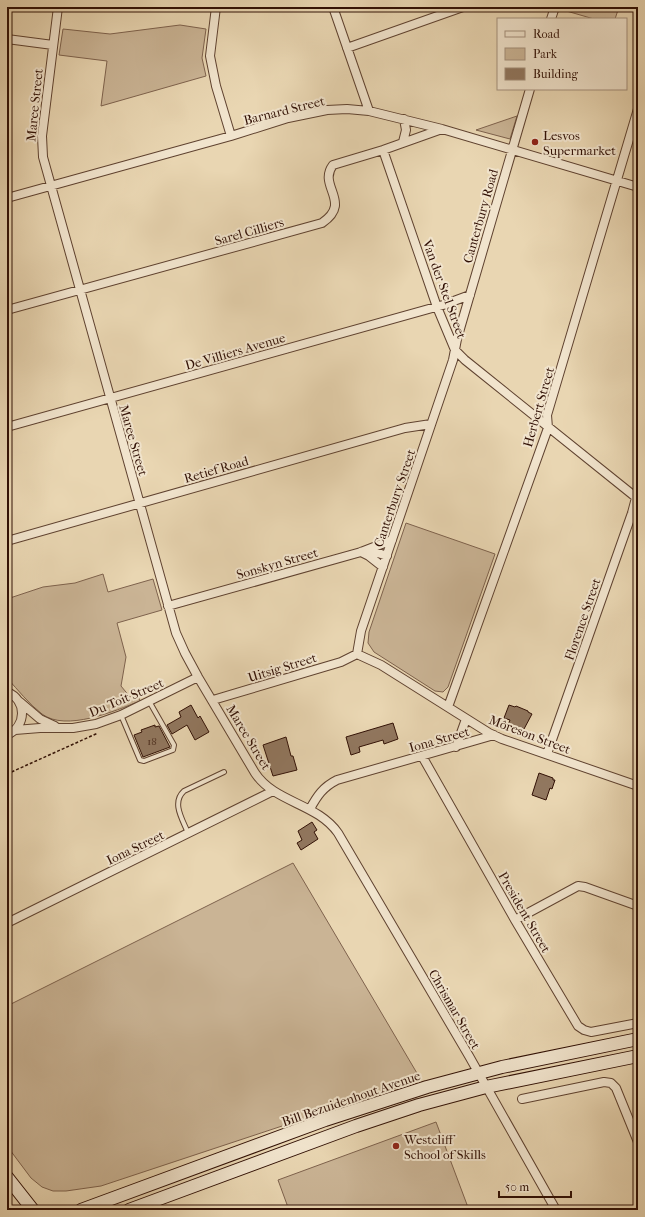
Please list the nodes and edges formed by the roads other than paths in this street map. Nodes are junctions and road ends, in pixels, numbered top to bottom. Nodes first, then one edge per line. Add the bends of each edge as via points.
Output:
1 (58, 7) edge
2 (216, 7) edge
3 (333, 7) edge
4 (463, 7) edge
5 (555, 7) edge
6 (551, 18) edge
7 (7, 40) edge
8 (53, 45) junction
9 (347, 48) junction
10 (530, 90) edge
11 (638, 109) edge
12 (369, 111) junction
13 (404, 119) junction
14 (442, 128) junction
15 (231, 136) junction
16 (403, 142) junction
17 (513, 149) junction
18 (383, 150) junction
19 (616, 181) junction
20 (50, 186) junction
21 (638, 187) edge
22 (7, 198) edge
23 (80, 291) junction
24 (470, 295) junction
25 (437, 307) junction
26 (7, 310) edge
27 (455, 350) junction
28 (109, 398) junction
29 (432, 424) junction
30 (7, 427) edge
31 (548, 428) junction
32 (638, 496) edge
33 (140, 503) junction
34 (392, 540) junction
35 (7, 541) edge
36 (361, 552) junction
37 (387, 556) junction
38 (383, 566) junction
39 (168, 606) junction
40 (357, 654) junction
41 (198, 677) junction
42 (7, 692) edge
43 (213, 700) junction
44 (149, 701) junction
45 (19, 702) junction
46 (448, 708) junction
47 (120, 715) junction
48 (466, 719) junction
49 (61, 728) junction
50 (15, 730) junction
51 (7, 735) edge
52 (494, 736) junction
53 (456, 747) junction
54 (547, 754) junction
55 (422, 756) junction
56 (224, 772) dead end
57 (638, 786) edge
58 (273, 791) junction
59 (310, 810) junction
60 (329, 822) joint
61 (189, 833) junction
62 (638, 906) edge
63 (516, 920) junction
64 (7, 923) edge
65 (638, 1023) edge
66 (638, 1040) edge
67 (638, 1056) edge
68 (478, 1073) junction
69 (486, 1087) junction
70 (522, 1099) dead end
71 (634, 1122) edge
72 (638, 1142) edge
73 (7, 1177) edge
74 (33, 1210) edge
75 (82, 1210) edge
76 (129, 1210) edge
77 (556, 1210) edge

1 - 8 street, Maree Street
2 - 15 street via 210,56
3 - 9 street
4 - 9 street
5 - 6 street
7 - 8 street
8 - 20 street, Maree Street via 42,143
9 - 12 street
10 - 17 street, Canterbury Road
11 - 19 street, Herbert Street
12 - 13 street, Barnard Street
12 - 15 street, Barnard Street via 327,110 288,118
13 - 14 street, Barnard Street
13 - 16 street via 406,130
14 - 16 street, Sarel Cilliers
14 - 17 street, Barnard Street
15 - 20 street, Barnard Street
16 - 18 street, Sarel Cilliers
17 - 19 street, Barnard Street
17 - 24 street, Canterbury Road
18 - 23 street, Sarel Cilliers via 333,165 329,177 336,203 335,210 331,217 322,223
18 - 25 street, Van der Stel Street
19 - 21 street, Barnard Street
19 - 31 street, Herbert Street via 547,415
20 - 22 street, Barnard Street
20 - 23 street, Maree Street
23 - 26 street, Sarel Cilliers
23 - 28 street, Maree Street
24 - 25 street, De Villiers Avenue
24 - 27 street, Canterbury Road
25 - 27 street, Van der Stel Street
25 - 28 street, De Villiers Avenue
27 - 29 street, Canterbury Street
27 - 31 street, Van der Stel Street
28 - 30 street, De Villiers Avenue
28 - 33 street, Maree Street
29 - 33 street, Retief Road via 405,428
29 - 34 street, Canterbury Street
31 - 32 street, Van der Stel Street
31 - 46 street, Herbert Street
32 - 54 street, Florence Street
33 - 35 street, Retief Road
33 - 39 street, Maree Street
34 - 36 street, Sonskyn Street
34 - 37 street, Canterbury Street
36 - 37 street via 375,552
36 - 38 street
36 - 39 street, Sonskyn Street
37 - 38 street, Canterbury Street
38 - 40 street, Canterbury Street via 361,631
39 - 41 street, Maree Street via 176,633
40 - 43 street, Uitsig Street via 341,662
40 - 46 street, Môreson Street via 381,665
41 - 43 street, Maree Street
41 - 44 street, Du Toit Street
42 - 45 street, Du Toit Street via 14,695
43 - 58 street, Maree Street via 259,778
44 - 47 street, Du Toit Street
44 - 47 lane via 174,744 173,750 144,762 140,760
45 - 49 street, Du Toit Street via 40,719
45 - 50 street via 22,716
46 - 48 street, Môreson Street
47 - 49 street, Du Toit Street via 90,725
48 - 52 street, Môreson Street
48 - 53 street
49 - 50 street, Du Toit Street
50 - 51 street
52 - 53 street, Iona Street
52 - 54 street, Môreson Street
53 - 55 street, Iona Street
54 - 57 street, Môreson Street
55 - 59 street, Iona Street via 337,780 324,788
55 - 63 street, President Street
56 - 61 lane via 180,795 178,810
58 - 59 street, Maree Street
58 - 61 street, Iona Street
59 - 60 street, Maree Street
60 - 68 street, Chrismar Street via 338,833
61 - 64 street, Iona Street
62 - 63 street via 578,886
63 - 65 street, President Street via 578,1026 590,1032
66 - 68 main road, Bill Bezuidenhout Avenue
67 - 69 main road
68 - 69 street, Chrismar Street
68 - 75 main road, Bill Bezuidenhout Avenue via 325,1120
69 - 76 main road via 419,1105 356,1126
69 - 77 street, Chrismar Street
70 - 71 street via 607,1082 614,1085
71 - 72 street
73 - 74 main road

